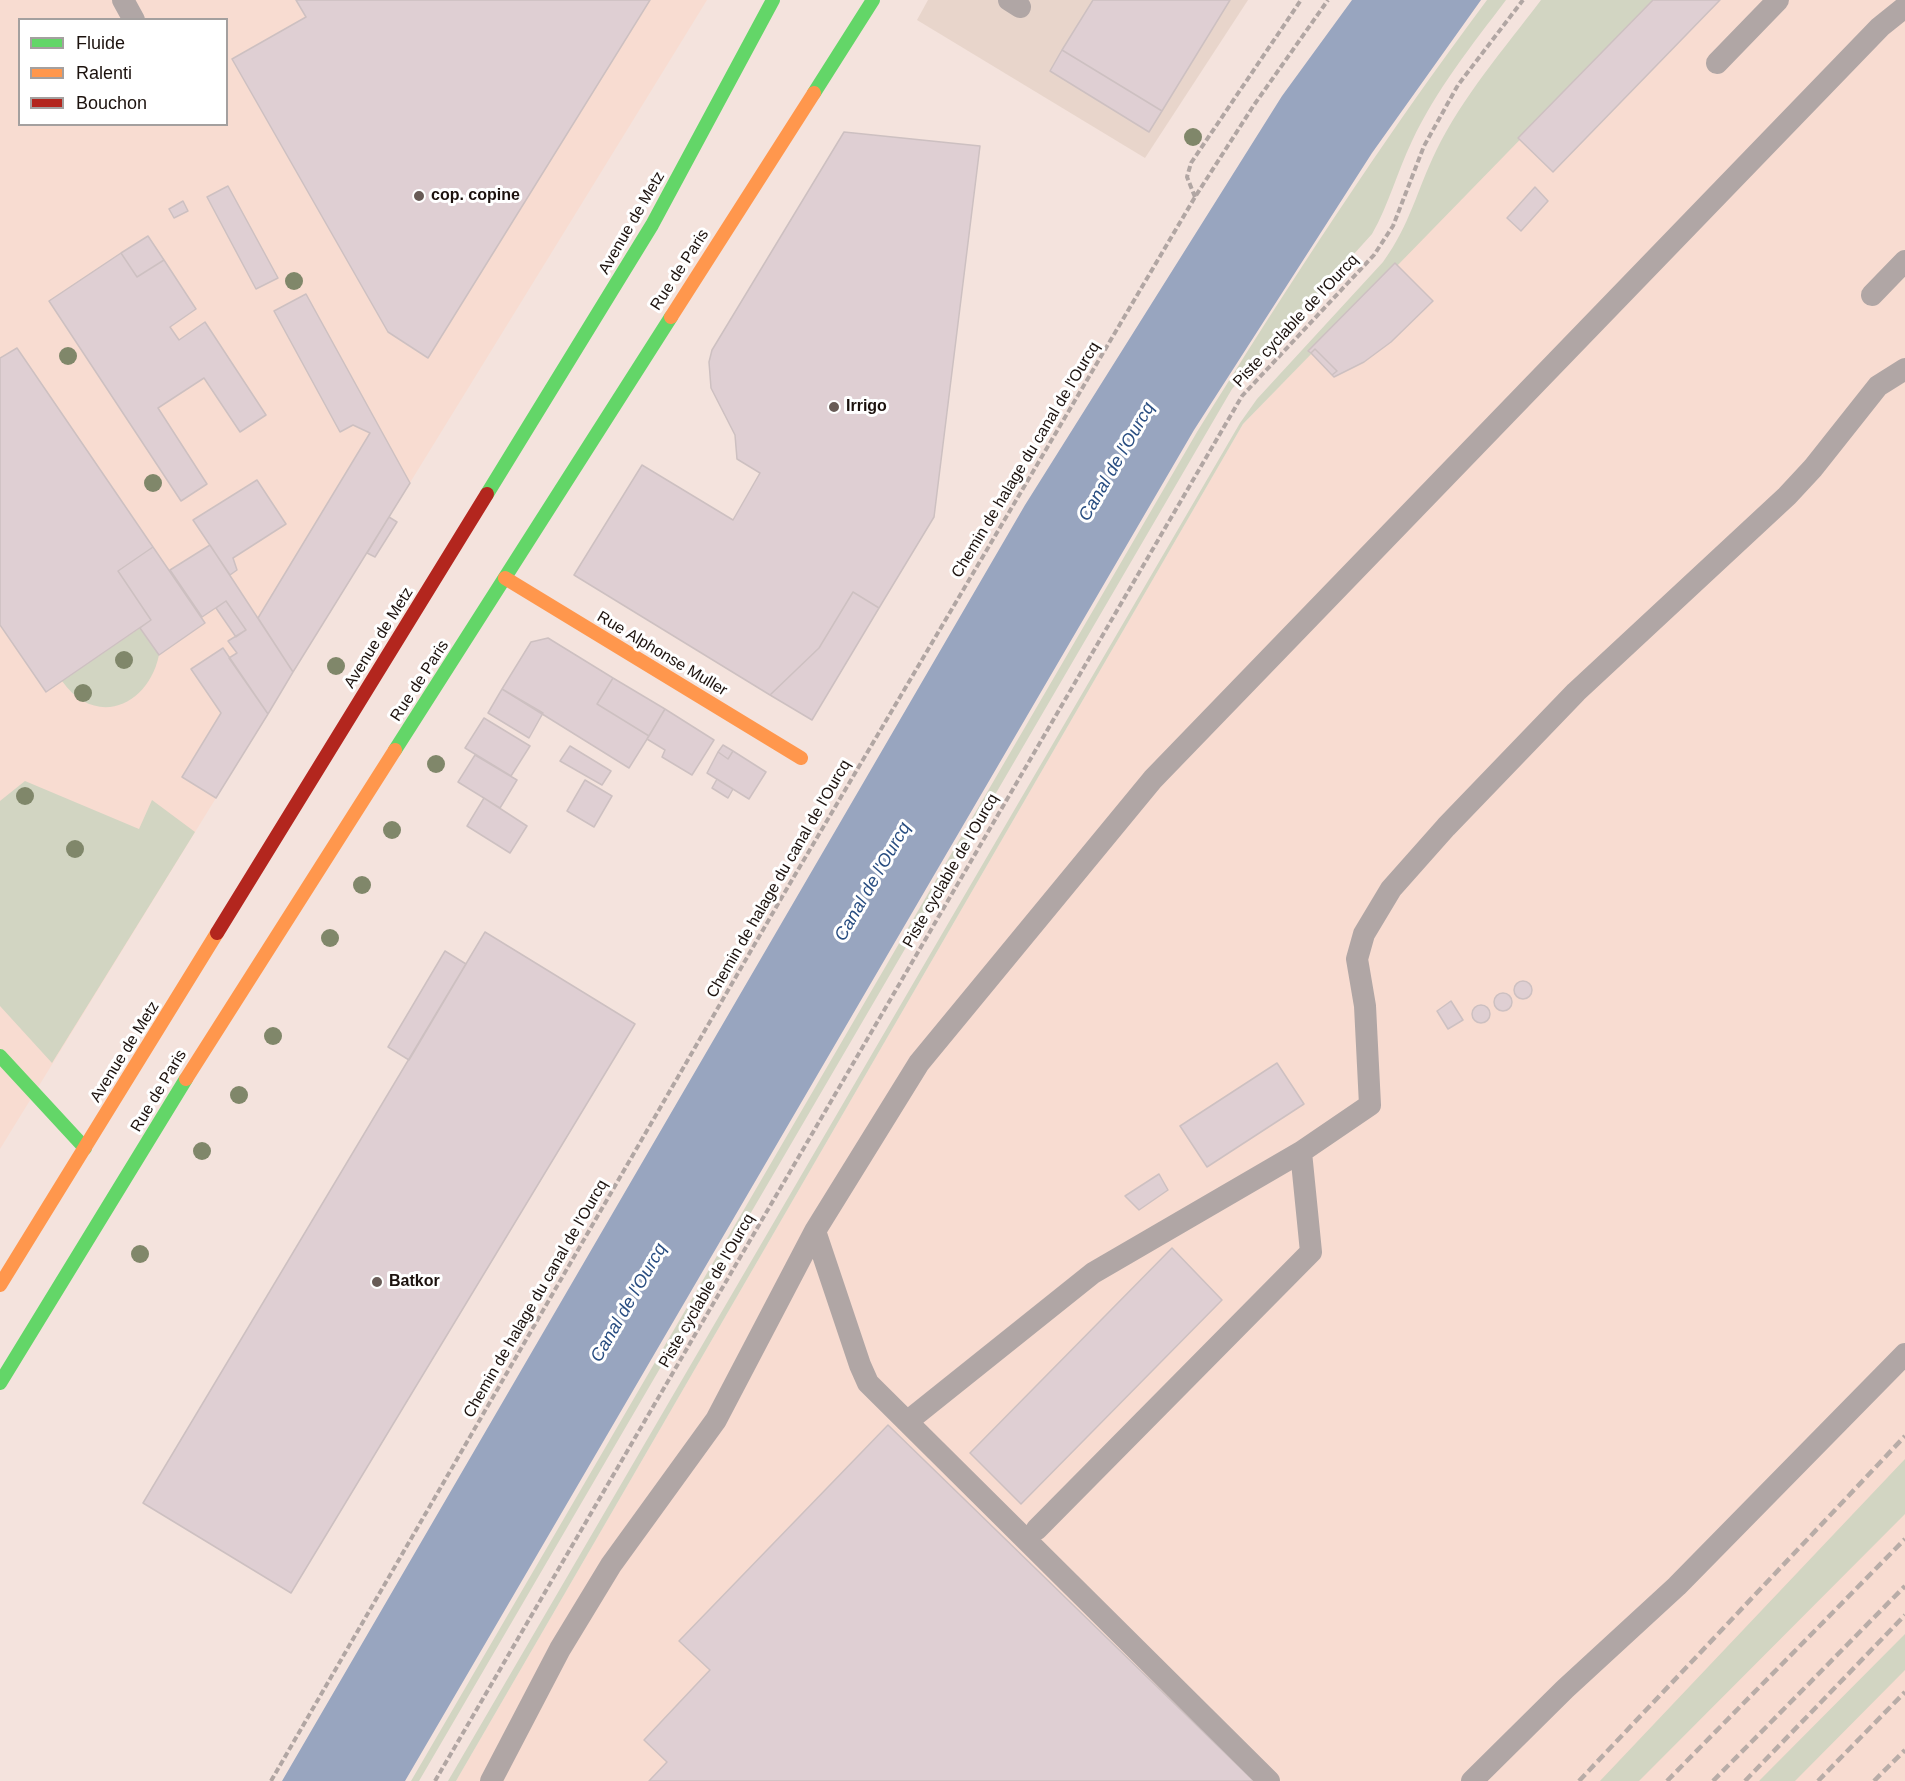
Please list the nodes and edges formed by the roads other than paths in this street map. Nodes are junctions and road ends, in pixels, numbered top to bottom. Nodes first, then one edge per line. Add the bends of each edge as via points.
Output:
1 (123, 0) edge
2 (772, 0) edge
3 (873, 0) edge
4 (1779, 0) edge
5 (1905, 7) edge
6 (133, 18) edge
7 (1717, 63) dead end
8 (1905, 261) edge
9 (1872, 295) dead end
10 (1905, 369) edge
11 (505, 578) junction
12 (801, 758) dead end
13 (0, 1056) edge
14 (85, 1148) junction
15 (1301, 1152) junction
16 (815, 1232) junction
17 (0, 1285) edge
18 (1905, 1354) edge
19 (0, 1383) edge
20 (908, 1421) junction
21 (1037, 1529) dead end
22 (491, 1781) edge
23 (1269, 1781) edge
24 (1472, 1781) edge

1 - 6 lane
2 - 14 main road, Avenue de Metz via 652,225
3 - 11 main road, Rue de Paris
4 - 7 lane
5 - 16 lane via 1880,27 1153,778 919,1063
8 - 9 lane
10 - 15 lane via 1878,386 1786,496 1576,692 1391,889 1364,934 1357,959 1365,1006 1370,1105
11 - 12 main road, Rue Alphonse Muller
11 - 19 main road, Rue de Paris via 206,1047
13 - 14 main road
14 - 17 main road, Avenue de Metz
15 - 20 lane via 1093,1273
15 - 21 lane via 1311,1252
16 - 20 lane via 862,1371 868,1383
16 - 22 lane via 716,1420 611,1565 560,1649
18 - 24 lane via 1677,1587
20 - 23 lane

